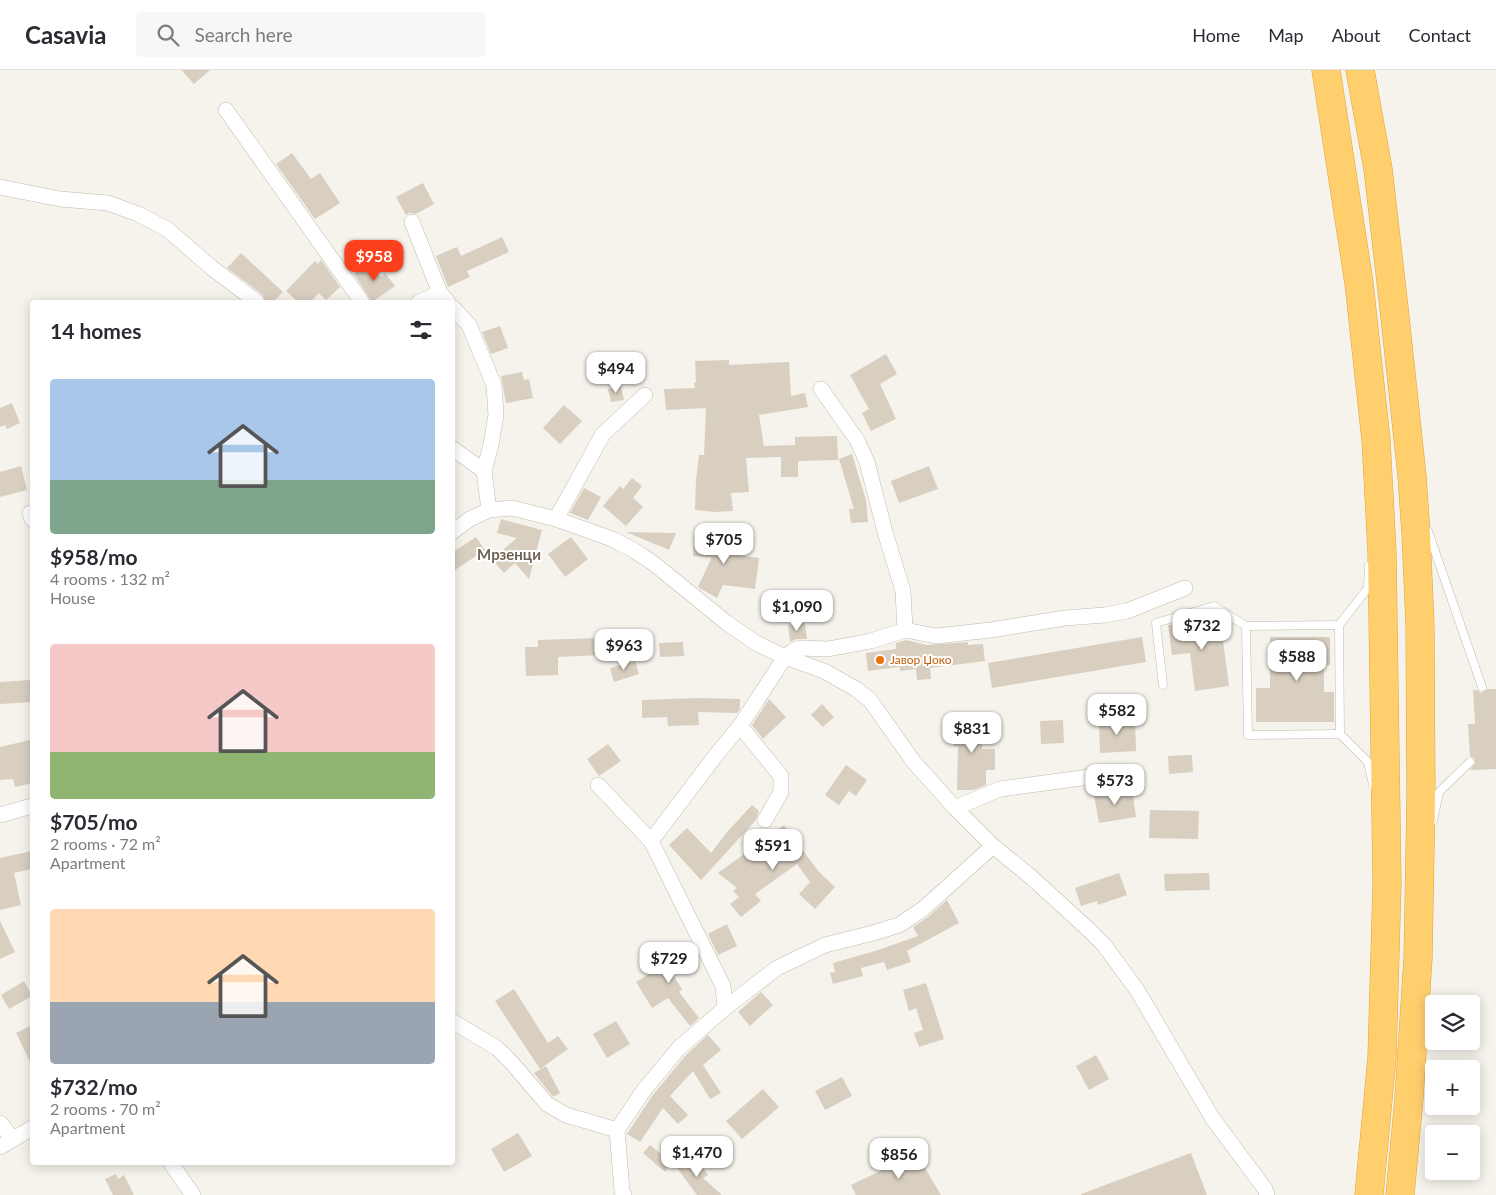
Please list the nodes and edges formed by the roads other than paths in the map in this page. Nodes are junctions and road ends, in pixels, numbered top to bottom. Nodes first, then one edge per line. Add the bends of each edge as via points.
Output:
1 (1326, 70) edge
2 (1360, 70) edge
3 (1332, 108) junction
4 (226, 110) dead end
5 (1378, 169) junction
6 (0, 187) edge
7 (412, 222) dead end
8 (1349, 272) dead end
9 (444, 298) edge
10 (254, 300) edge
11 (361, 300) edge
12 (432, 300) edge
13 (1402, 305) dead end
14 (455, 310) edge
15 (821, 389) dead end
16 (644, 395) dead end
17 (455, 450) edge
18 (484, 471) junction
19 (489, 510) junction
20 (556, 520) junction
21 (1426, 523) dead end
22 (455, 530) edge
23 (1370, 562) dead end
24 (1185, 588) dead end
25 (1339, 625) junction
26 (1246, 626) junction
27 (905, 630) junction
28 (786, 657) junction
29 (1163, 684) dead end
30 (1482, 687) dead end
31 (740, 726) junction
32 (1340, 734) junction
33 (1470, 762) dead end
34 (1126, 772) dead end
35 (598, 785) dead end
36 (1374, 788) dead end
37 (1377, 807) dead end
38 (955, 808) junction
39 (28, 810) edge
40 (0, 815) edge
41 (764, 820) dead end
42 (1433, 828) dead end
43 (651, 841) junction
44 (993, 846) junction
45 (1376, 976) dead end
46 (725, 1008) junction
47 (455, 1023) edge
48 (1373, 1066) dead end
49 (0, 1123) edge
50 (30, 1129) edge
51 (617, 1130) junction
52 (13, 1139) junction
53 (0, 1147) edge
54 (172, 1165) edge
55 (193, 1195) edge
56 (624, 1195) edge
57 (1267, 1195) edge
58 (1369, 1195) edge
59 (1400, 1195) edge

1 - 3 highway
2 - 5 highway
3 - 8 lane
3 - 58 highway via 1360,292 1376,440 1382,552 1387,884 1382,1057
4 - 11 street
5 - 13 lane
5 - 59 highway via 1412,476 1420,626 1418,958
6 - 10 street via 60,199 108,203 138,214 167,228
7 - 9 street
9 - 12 street
14 - 18 street via 469,325 494,385 496,416
15 - 27 street via 857,440 867,462 902,591
16 - 20 street via 603,434
17 - 18 street
18 - 19 street
19 - 20 street via 512,508
19 - 22 street
20 - 28 street via 612,539 635,551 726,623 756,643
21 - 30 lane
23 - 25 lane via 1368,588
24 - 27 street via 1127,611 1105,616 1066,618 936,636
25 - 26 lane
25 - 32 lane
26 - 29 lane via 1214,606 1156,623
26 - 32 lane via 1248,735
27 - 28 street via 871,641 828,649 800,648
28 - 31 street
28 - 38 street via 824,671 870,700 913,761
31 - 41 street via 781,776 781,792
31 - 43 street
32 - 36 lane via 1368,762
33 - 42 lane via 1439,792
34 - 38 street via 1000,789
35 - 43 street
37 - 45 lane via 1381,836
38 - 44 street
39 - 40 street
43 - 46 street via 715,967 723,986
44 - 46 street via 923,909 899,925 825,945 777,968
44 - 57 street via 1088,929 1114,959 1137,990 1213,1119
46 - 51 street via 679,1048 644,1090
47 - 51 street via 497,1048 547,1104 566,1114
48 - 58 lane
49 - 52 street
50 - 52 street
51 - 56 street
52 - 53 street
54 - 55 street

